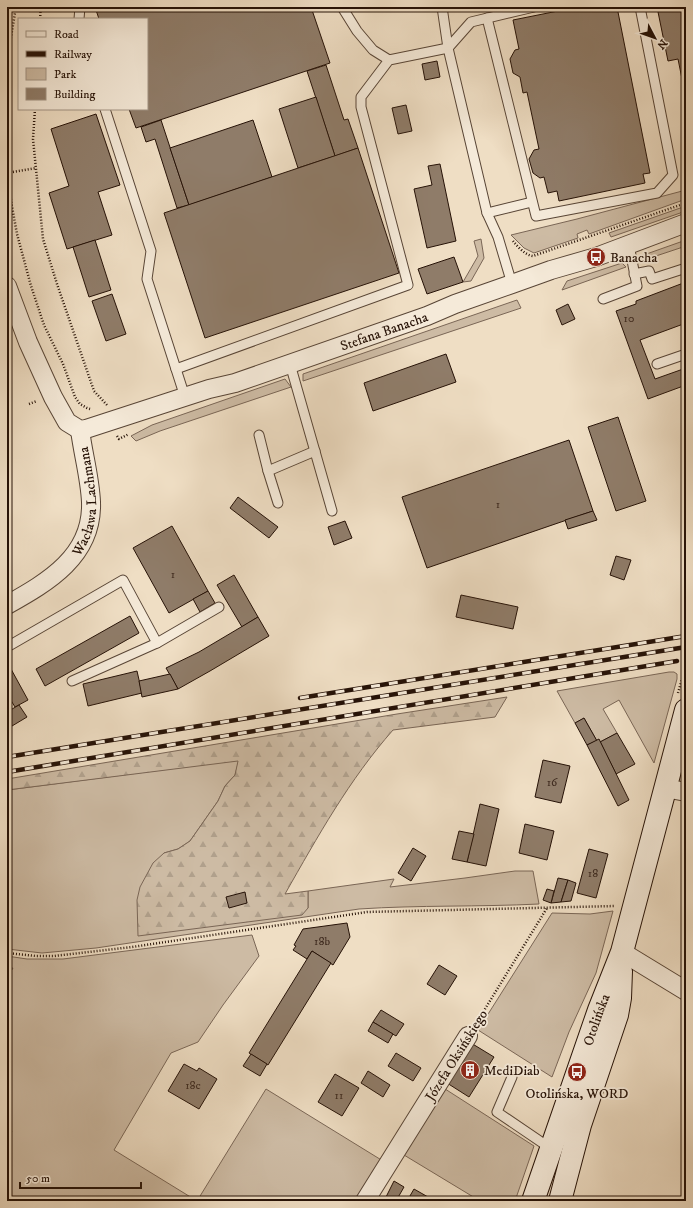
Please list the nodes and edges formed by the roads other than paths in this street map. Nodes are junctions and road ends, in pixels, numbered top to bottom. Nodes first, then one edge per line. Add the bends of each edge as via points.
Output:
1 (80, 7) edge
2 (342, 7) edge
3 (442, 7) edge
4 (534, 7) edge
5 (640, 7) edge
6 (80, 18) edge
7 (488, 18) junction
8 (448, 48) junction
9 (389, 60) junction
10 (105, 110) edge
11 (532, 202) junction
12 (487, 213) junction
13 (686, 223) edge
14 (629, 244) junction
15 (686, 268) edge
16 (634, 274) junction
17 (512, 284) junction
18 (7, 286) edge
19 (603, 299) dead end
20 (686, 354) edge
21 (290, 364) junction
22 (657, 364) dead end
23 (176, 369) junction
24 (185, 397) junction
25 (80, 430) junction
26 (259, 435) dead end
27 (315, 451) junction
28 (268, 470) junction
29 (278, 503) dead end
30 (332, 511) dead end
31 (7, 605) edge
32 (219, 608) dead end
33 (157, 643) junction
34 (7, 647) edge
35 (72, 681) dead end
36 (686, 710) edge
37 (676, 790) edge
38 (622, 952) junction
39 (686, 991) edge
40 (468, 1036) road end
41 (512, 1077) dead end
42 (550, 1148) junction
43 (365, 1201) edge
44 (532, 1201) edge
45 (560, 1201) edge

1 - 6 lane
2 - 9 lane via 373,50
3 - 8 lane
4 - 7 lane
5 - 11 lane via 673,175 657,193 536,216
7 - 8 lane via 471,22
7 - 11 lane
8 - 9 lane
8 - 12 lane
9 - 23 lane via 361,97 361,106 408,285
10 - 23 lane via 151,251 147,279
11 - 12 lane
12 - 17 lane via 498,237
13 - 14 street, Stefana Banacha
14 - 16 lane
14 - 17 street, Stefana Banacha
15 - 16 lane via 652,279 649,271
16 - 19 lane via 637,286
17 - 21 street, Stefana Banacha
18 - 25 street, Wacława Lachmana via 28,342 53,397 67,422
20 - 22 lane
21 - 24 street, Stefana Banacha
21 - 27 lane
23 - 24 lane
24 - 25 street, Stefana Banacha via 108,414 86,429
25 - 31 street, Wacława Lachmana via 91,502 90,522 83,541 63,568 31,592
26 - 28 lane
27 - 28 lane
27 - 30 lane
28 - 29 lane
32 - 33 lane
33 - 34 lane via 123,580
33 - 35 lane
36 - 37 main road, Otolińska
37 - 38 main road, Otolińska
38 - 39 street
38 - 42 main road, Otolińska
38 - 45 main road, Otolińska via 617,1015 580,1125
40 - 43 street, Józefa Oksińskiego
41 - 42 lane via 497,1112
42 - 44 main road, Otolińska

